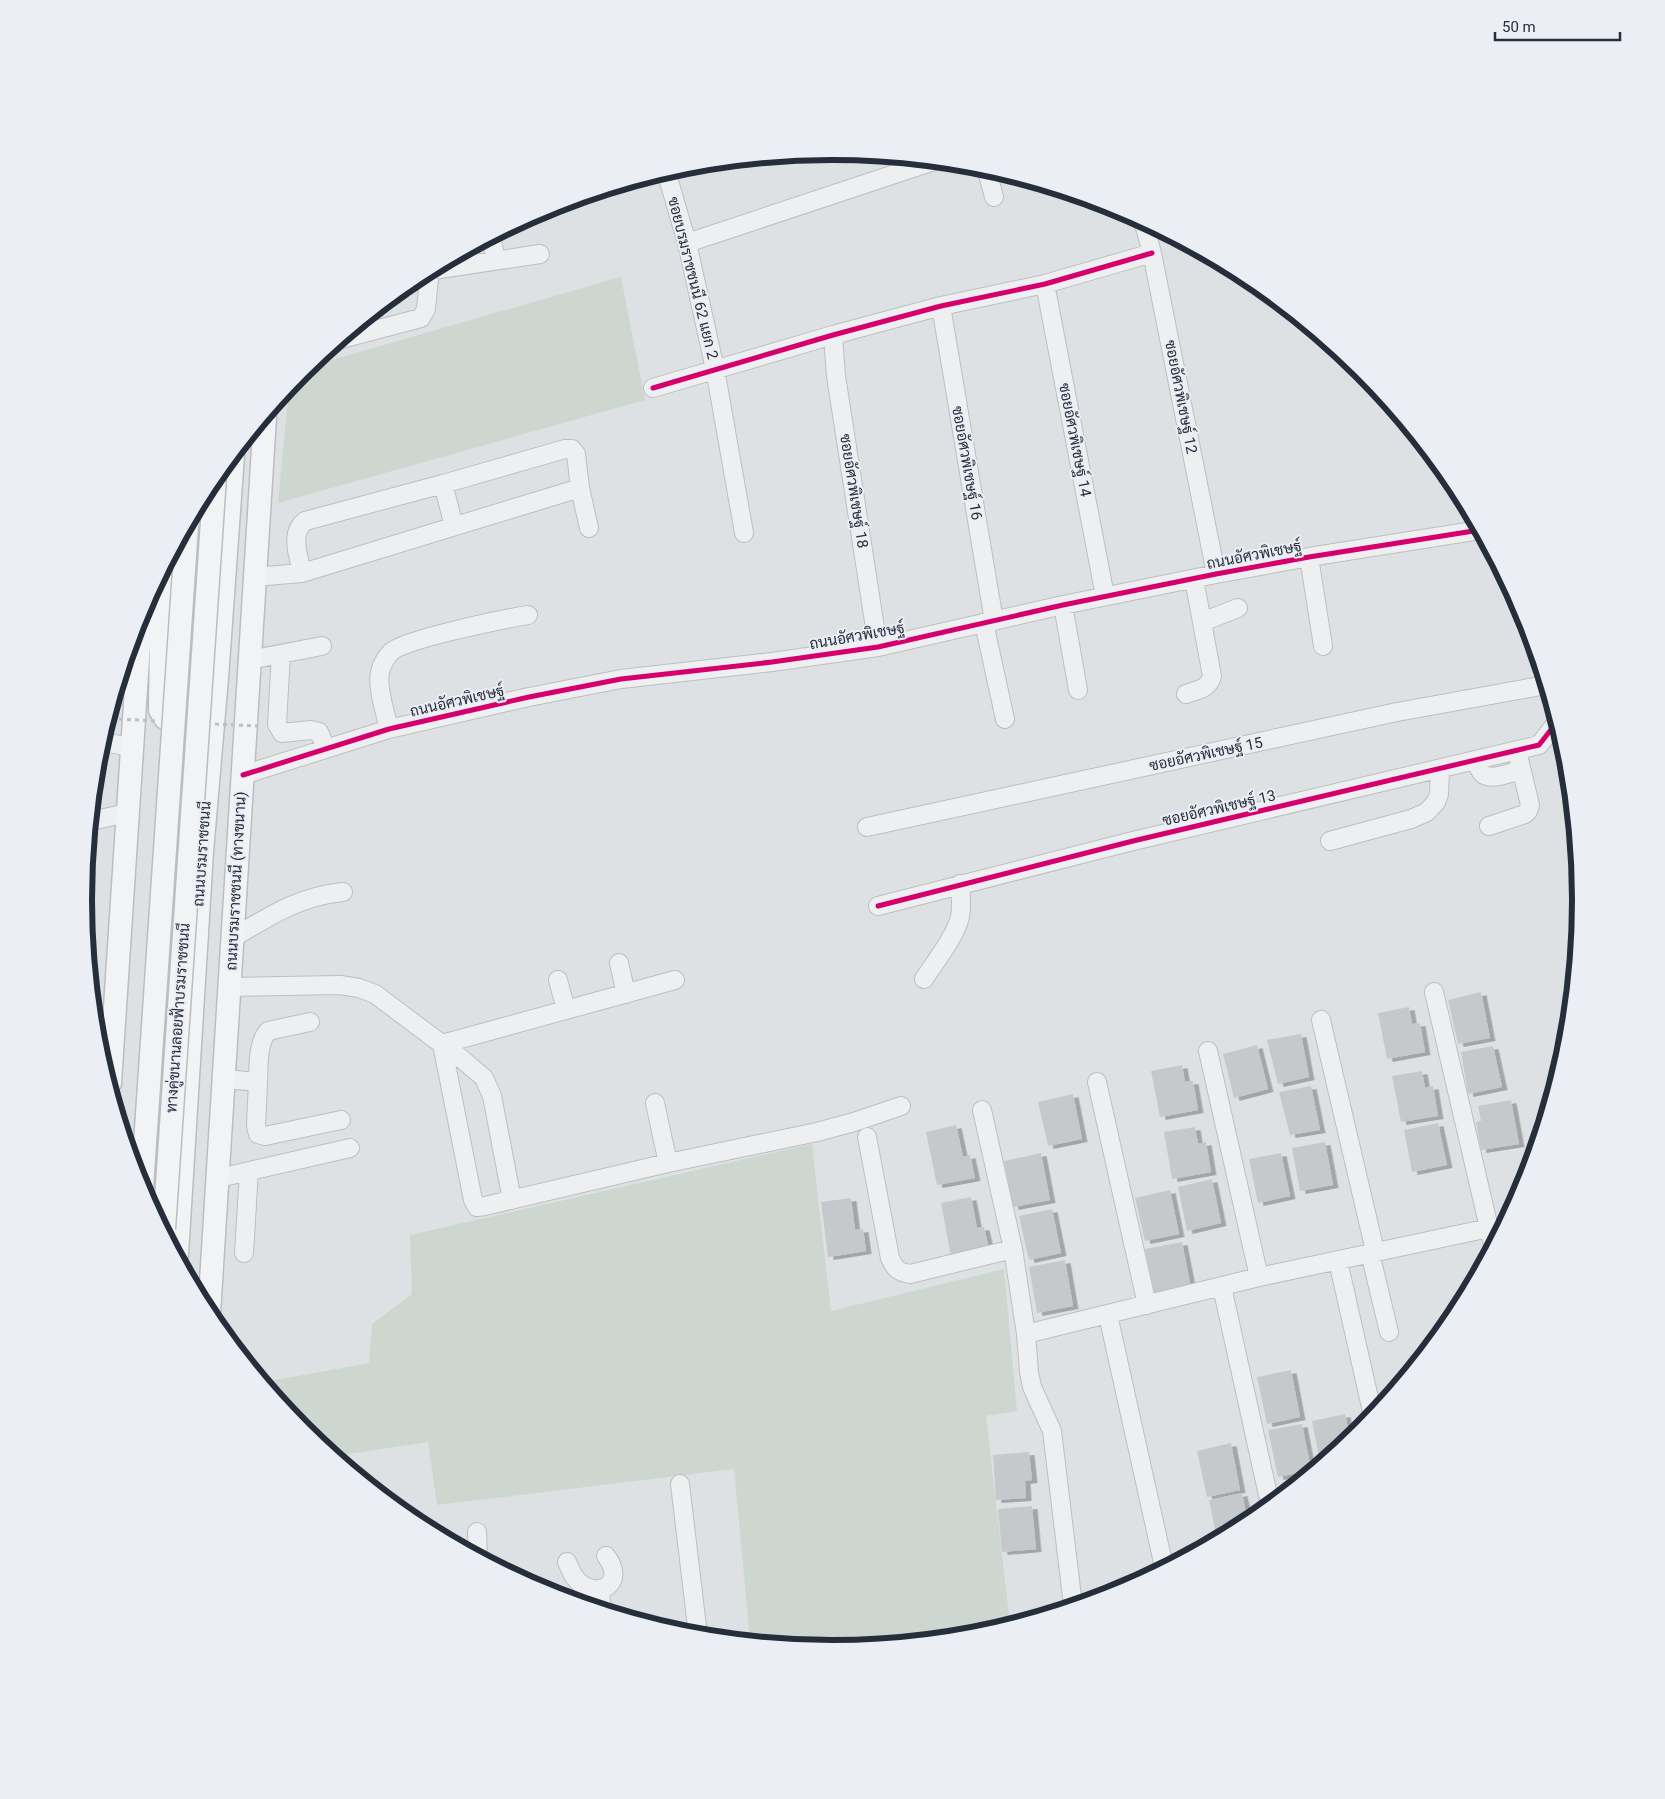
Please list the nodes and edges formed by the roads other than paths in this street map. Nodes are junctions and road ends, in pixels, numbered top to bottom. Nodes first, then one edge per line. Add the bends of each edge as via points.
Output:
1 (921, 165) edge
2 (989, 177) edge
3 (668, 179) edge
4 (994, 197) dead end
5 (1146, 229) edge
6 (492, 243) edge
7 (687, 243) junction
8 (1152, 253) junction
9 (540, 254) dead end
10 (496, 260) junction
11 (450, 267) edge
12 (428, 280) edge
13 (1045, 284) junction
14 (941, 306) junction
15 (833, 335) junction
16 (354, 336) edge
17 (715, 369) junction
18 (653, 388) dead end
19 (263, 427) edge
20 (232, 467) edge
21 (443, 484) junction
22 (260, 485) junction
23 (580, 488) junction
24 (214, 493) edge
25 (454, 526) junction
26 (589, 528) dead end
27 (1474, 531) edge
28 (744, 533) dead end
29 (186, 540) edge
30 (1309, 557) junction
31 (176, 559) edge
32 (302, 573) junction
33 (1216, 574) junction
34 (254, 578) junction
35 (1194, 579) junction
36 (162, 588) edge
37 (1105, 596) junction
38 (1063, 605) junction
39 (1238, 608) dead end
40 (528, 615) dead end
41 (989, 622) junction
42 (1202, 622) junction
43 (322, 646) dead end
44 (1323, 646) dead end
45 (878, 647) junction
46 (281, 654) junction
47 (133, 660) edge
48 (249, 660) junction
49 (217, 678) junction
50 (1540, 686) edge
51 (1078, 690) dead end
52 (1186, 694) dead end
53 (165, 718) junction
54 (1005, 719) dead end
55 (389, 729) junction
56 (1552, 729) edge
57 (110, 743) edge
58 (132, 747) junction
59 (326, 748) junction
60 (1517, 751) junction
61 (1476, 762) junction
62 (1440, 769) junction
63 (1521, 770) junction
64 (242, 776) junction
65 (127, 813) junction
66 (97, 820) edge
67 (1489, 826) dead end
68 (867, 827) dead end
69 (1330, 841) dead end
70 (960, 884) junction
71 (343, 892) dead end
72 (878, 906) dead end
73 (233, 938) junction
74 (619, 963) dead end
75 (924, 979) dead end
76 (558, 980) dead end
77 (675, 980) dead end
78 (230, 986) junction
79 (1434, 992) dead end
80 (626, 994) junction
81 (114, 1005) junction
82 (566, 1010) junction
83 (1321, 1020) dead end
84 (310, 1022) dead end
85 (105, 1034) edge
86 (442, 1044) junction
87 (1208, 1051) dead end
88 (114, 1074) edge
89 (224, 1079) junction
90 (258, 1082) junction
91 (1097, 1082) dead end
92 (655, 1103) dead end
93 (900, 1106) dead end
94 (982, 1110) dead end
95 (222, 1115) junction
96 (341, 1120) dead end
97 (867, 1137) dead end
98 (136, 1148) edge
99 (350, 1148) dead end
100 (668, 1163) junction
101 (143, 1168) edge
102 (249, 1171) junction
103 (219, 1178) junction
104 (512, 1200) junction
105 (165, 1218) edge
106 (1489, 1228) junction
107 (1491, 1236) edge
108 (178, 1243) edge
109 (1013, 1249) junction
110 (1373, 1252) junction
111 (244, 1253) dead end
112 (1338, 1261) junction
113 (1260, 1277) junction
114 (197, 1278) edge
115 (1222, 1287) junction
116 (210, 1300) edge
117 (1147, 1305) junction
118 (1108, 1315) junction
119 (1389, 1332) dead end
120 (1026, 1334) junction
121 (1371, 1407) edge
122 (680, 1484) dead end
123 (1269, 1497) edge
124 (477, 1532) dead end
125 (478, 1548) edge
126 (606, 1556) dead end
127 (1163, 1561) edge
128 (567, 1562) dead end
129 (600, 1590) junction
130 (1072, 1599) edge
131 (601, 1602) edge
132 (697, 1626) edge

1 - 7 street
2 - 4 street
3 - 7 street, ซอยบรมราชชนนี 62 แยก 2
5 - 8 street, ซอยอัศวพิเชษฐ์ 12
6 - 10 street
7 - 17 street, ซอยบรมราชชนนี 62 แยก 2
8 - 13 street
8 - 33 street, ซอยอัศวพิเชษฐ์ 12
9 - 10 street
10 - 11 street
12 - 16 street via 422,318
13 - 14 street
13 - 37 street, ซอยอัศวพิเชษฐ์ 14
14 - 15 street
14 - 41 street, ซอยอัศวพิเชษฐ์ 16
15 - 17 street
15 - 45 street, ซอยอัศวพิเชษฐ์ 18 via 836,376
17 - 18 street
17 - 28 street, ซอยบรมราชชนนี 62 แยก 2
19 - 22 main road, ถนนบรมราชชนนี (ทางขนาน)
20 - 49 main road, ถนนบรมราชชนนี
21 - 23 street via 565,448 576,454
21 - 25 street
21 - 32 street via 305,521 299,526 295,538
22 - 34 main road, ถนนบรมราชชนนี (ทางขนาน)
22 - 49 main road
23 - 25 street
23 - 26 street
24 - 105 main road, ทางคู่ขนานลอยฟ้าบรมราชชนนี, bridge
25 - 32 street
27 - 30 street, ถนนอัศวพิเชษฐ์
29 - 101 main road, ทางคู่ขนานลอยฟ้าบรมราชชนนี, bridge
30 - 33 street, ถนนอัศวพิเชษฐ์
30 - 44 street
31 - 53 main road
32 - 34 street
33 - 35 street, ถนนอัศวพิเชษฐ์
34 - 48 main road, ถนนบรมราชชนนี (ทางขนาน)
35 - 37 street, ถนนอัศวพิเชษฐ์
35 - 42 street
36 - 53 main road via 160,710
37 - 38 street, ถนนอัศวพิเชษฐ์
38 - 41 street, ถนนอัศวพิเชษฐ์
38 - 51 street
39 - 42 street
40 - 55 street via 406,644 391,652 380,669 379,683
41 - 45 street, ถนนอัศวพิเชษฐ์
41 - 54 street, ซอยอัศวพิเชษฐ์ 16
42 - 52 street via 1212,676 1206,686
43 - 46 street
45 - 55 street, ถนนอัศวพิเชษฐ์ via 621,680
46 - 48 street
46 - 59 street via 277,724 282,733 319,732
47 - 58 main road
48 - 64 main road, ถนนบรมราชชนนี (ทางขนาน)
49 - 108 main road, ถนนบรมราชชนนี via 202,852
50 - 68 street, ซอยอัศวพิเชษฐ์ 15 via 1397,712
53 - 98 main road
55 - 59 street, ถนนอัศวพิเชษฐ์
56 - 60 street, ซอยอัศวพิเชษฐ์ 13 via 1539,745
57 - 58 street
58 - 65 main road
59 - 64 street, ถนนอัศวพิเชษฐ์
60 - 61 street, ซอยอัศวพิเชษฐ์ 13
60 - 63 street
61 - 62 street, ซอยอัศวพิเชษฐ์ 13
61 - 63 street via 1482,774 1487,776
62 - 69 street via 1440,794 1427,812
62 - 70 street, ซอยอัศวพิเชษฐ์ 13
63 - 67 street via 1530,805 1528,811
64 - 73 main road, ถนนบรมราชชนนี (ทางขนาน)
65 - 66 street
65 - 81 main road
70 - 72 street, ซอยอัศวพิเชษฐ์ 13
70 - 75 street via 962,905 959,919
71 - 73 street via 305,899
73 - 78 main road, ถนนบรมราชชนนี (ทางขนาน)
74 - 80 street
76 - 82 street
77 - 80 street
78 - 86 street via 340,985 359,988 375,994
78 - 89 main road, ถนนบรมราชชนนี (ทางขนาน)
79 - 106 street
80 - 82 street
81 - 85 main road
81 - 88 main road
82 - 86 street
83 - 110 street
84 - 90 street via 268,1031 263,1036
86 - 104 street via 484,1078 492,1096
86 - 104 street via 473,1200 477,1207
87 - 113 street
89 - 90 street
89 - 95 main road, ถนนบรมราชชนนี (ทางขนาน)
90 - 96 street via 258,1134 265,1136
91 - 117 street
92 - 100 street
93 - 100 street via 817,1132
94 - 109 street
95 - 103 main road, ถนนบรมราชชนนี (ทางขนาน)
95 - 114 main road
97 - 109 street via 890,1258 900,1272 910,1274
99 - 102 street
100 - 104 street
102 - 103 street
102 - 111 street
103 - 116 main road, ถนนบรมราชชนนี (ทางขนาน)
106 - 107 street
106 - 110 street
109 - 120 street
110 - 112 street
110 - 119 street
112 - 113 street
112 - 121 street
113 - 115 street
115 - 117 street
115 - 123 street
117 - 118 street
118 - 120 street
118 - 127 street
120 - 130 street via 1032,1386 1052,1431
122 - 132 street
124 - 125 street
126 - 129 street via 612,1564 613,1581
128 - 129 street via 583,1586
129 - 131 street

